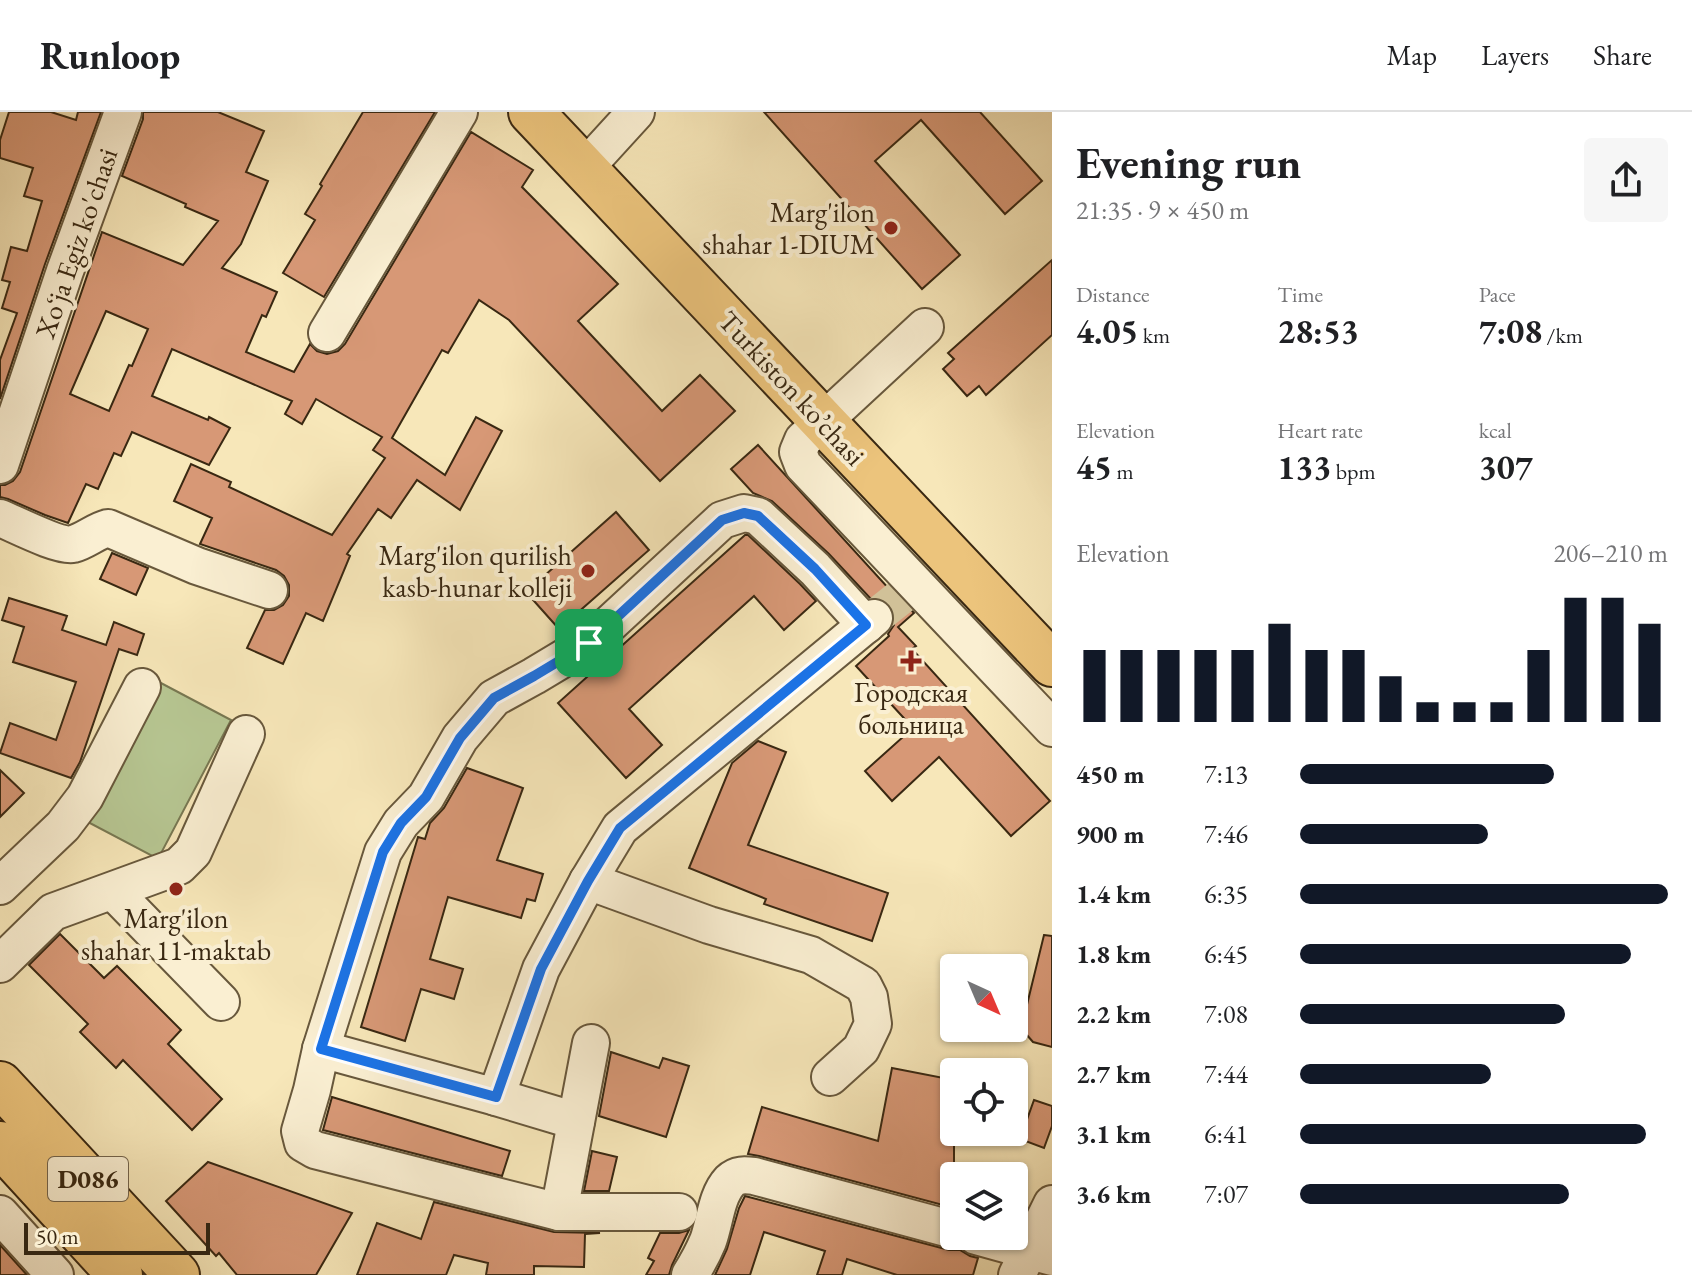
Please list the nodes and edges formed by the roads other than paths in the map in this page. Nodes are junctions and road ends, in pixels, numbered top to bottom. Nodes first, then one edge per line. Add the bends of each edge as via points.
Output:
1 (123, 112) edge
2 (459, 112) edge
3 (531, 112) edge
4 (636, 112) edge
5 (584, 169) junction
6 (925, 327) dead end
7 (327, 333) dead end
8 (824, 422) junction
9 (0, 465) edge
10 (0, 518) edge
11 (948, 554) junction
12 (910, 589) junction
13 (269, 590) dead end
14 (1052, 664) edge
15 (142, 687) dead end
16 (1052, 728) edge
17 (246, 734) dead end
18 (588, 881) junction
19 (0, 886) edge
20 (113, 891) junction
21 (1, 962) edge
22 (221, 1002) dead end
23 (591, 1043) dead end
24 (321, 1049) junction
25 (830, 1077) dead end
26 (0, 1084) edge
27 (496, 1097) junction
28 (576, 1121) junction
29 (0, 1144) edge
30 (1052, 1204) edge
31 (559, 1212) junction
32 (679, 1212) dead end
33 (0, 1214) edge
34 (940, 1226) edge
35 (1008, 1250) edge
36 (1033, 1261) edge
37 (55, 1275) edge
38 (120, 1275) edge
39 (177, 1275) edge
40 (690, 1275) edge

1 - 9 street, Xoʻja Egiz ko'chasi
2 - 7 street
3 - 5 main road, Turkiston ko’chasi
4 - 5 street
5 - 8 main road, Turkiston ko’chasi
6 - 8 street
8 - 11 main road, Turkiston ko’chasi
8 - 12 street via 803,440 798,452 803,465
10 - 13 street via 64,545 108,528
11 - 12 street
11 - 14 main road, Turkiston ko’chasi
12 - 16 street
15 - 19 street via 85,797 63,826
17 - 20 street via 193,852 179,866
18 - 24 street via 620,828 870,621 758,516 744,513 722,520 589,643 494,698 460,738 426,797 383,852
18 - 25 street via 811,955 863,985 873,1024 861,1049
18 - 27 street via 541,969
20 - 21 street via 53,912
20 - 22 street
23 - 28 street
24 - 27 street
24 - 31 street via 300,1131 303,1143
26 - 39 main road, D086
27 - 28 street
28 - 31 street
29 - 38 main road, D086
30 - 36 street
31 - 32 street
33 - 37 street
34 - 40 street via 738,1175 722,1193 709,1239
35 - 36 street

